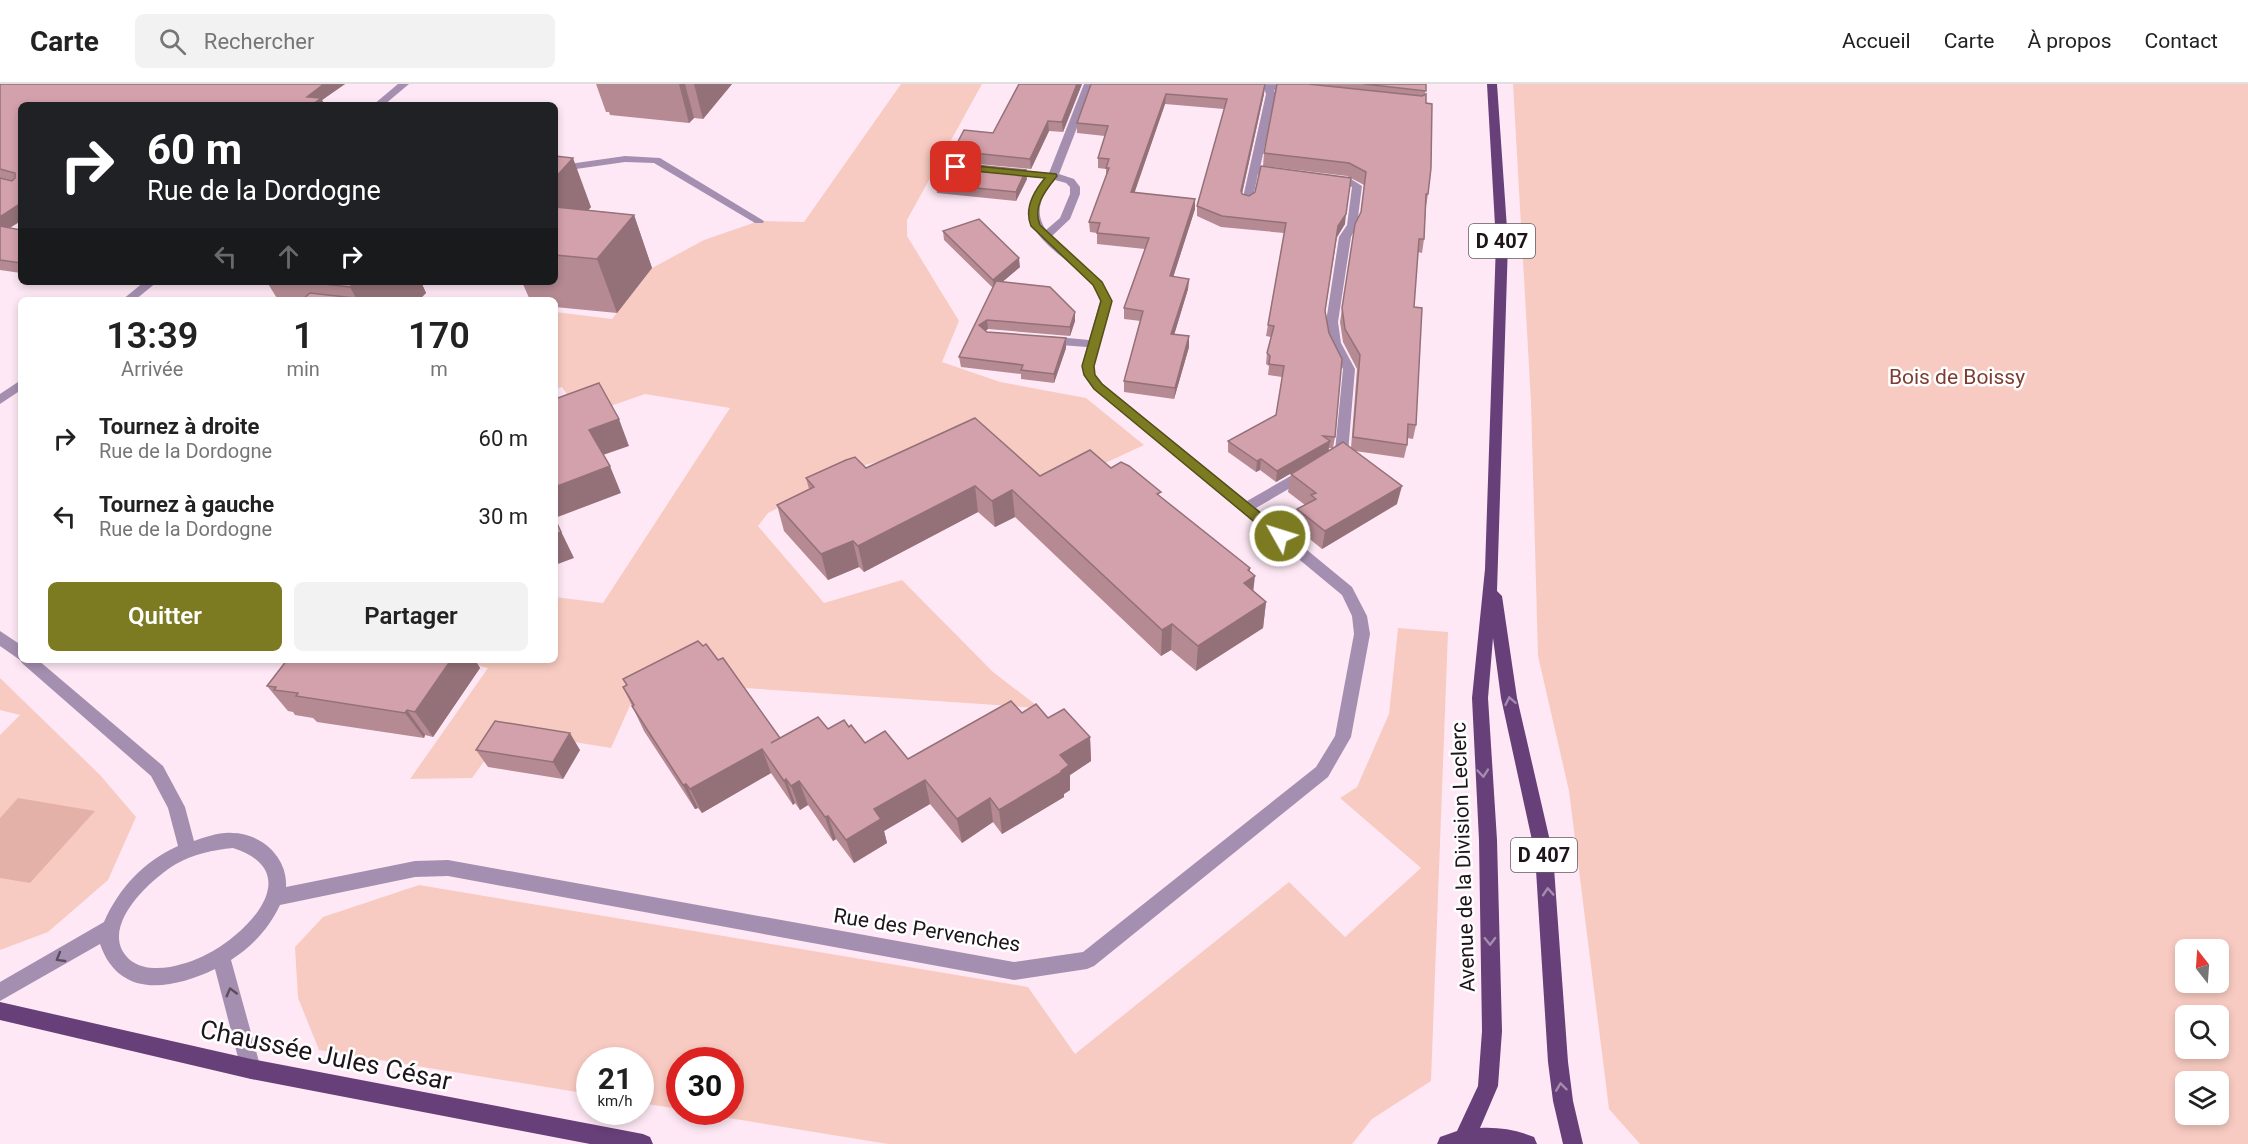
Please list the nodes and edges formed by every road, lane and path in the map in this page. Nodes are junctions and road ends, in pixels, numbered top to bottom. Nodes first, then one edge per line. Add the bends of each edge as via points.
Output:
1 (404, 84) edge
2 (1089, 84) edge
3 (1257, 84) edge
4 (1492, 84) edge
5 (1269, 87) junction
6 (1305, 91) edge
7 (382, 102) edge
8 (558, 169) edge
9 (1254, 170) junction
10 (999, 171) edge
11 (1288, 174) edge
12 (1053, 176) junction
13 (1323, 178) edge
14 (1246, 202) edge
15 (759, 221) dead end
16 (1045, 236) junction
17 (148, 285) edge
18 (132, 297) edge
19 (1035, 339) edge
20 (1093, 344) junction
21 (18, 386) edge
22 (0, 400) edge
23 (1246, 508) junction
24 (1492, 568) junction
25 (0, 637) edge
26 (18, 652) edge
27 (31, 663) edge
28 (188, 850) junction
29 (274, 898) junction
30 (111, 928) junction
31 (221, 957) junction
32 (0, 992) edge
33 (0, 1011) edge
34 (251, 1069) junction
35 (1456, 1141) edge
36 (643, 1144) edge
37 (1527, 1144) edge
38 (1573, 1144) edge

1 - 7 street
2 - 12 street
3 - 5 street
4 - 24 main road, Avenue de la Division Leclerc / D 407 via 1502,243
5 - 6 street
5 - 9 street via 1271,94
8 - 15 street via 625,159 656,160
9 - 11 street
9 - 14 street
10 - 12 street
12 - 16 street via 1033,206 1032,217
12 - 16 street via 1070,181 1075,194 1065,219
13 - 23 street via 1357,186 1332,322 1335,343 1349,369 1341,453
16 - 20 street via 1103,291 1106,301
17 - 18 street
19 - 20 street
20 - 23 street via 1089,375 1098,386
21 - 22 street
23 - 29 street, Rue des Pervenches via 1347,591 1362,620 1343,737 1322,772 1087,960 1014,971 448,868 415,869
24 -> 35 main road, Avenue de la Division Leclerc / D 407 via 1480,698 1488,840 1491,1066 1483,1102
38 -> 24 main road, Avenue de la Division Leclerc / D 407 via 1558,1062 1544,854 1509,698
25 - 26 street
27 - 28 street via 157,771 176,807
28 - 29 street via 211,842 233,840 252,844 266,852 275,864 278,880
28 - 30 street via 147,874 130,892
29 - 31 street via 254,930
30 - 31 street via 111,949 121,966 139,975 164,977 192,971
30 -> 32 street
34 -> 31 street
33 - 34 main road, Chaussée Jules César
34 - 36 main road, Chaussée Jules César
35 - 37 main road via 1495,1137

